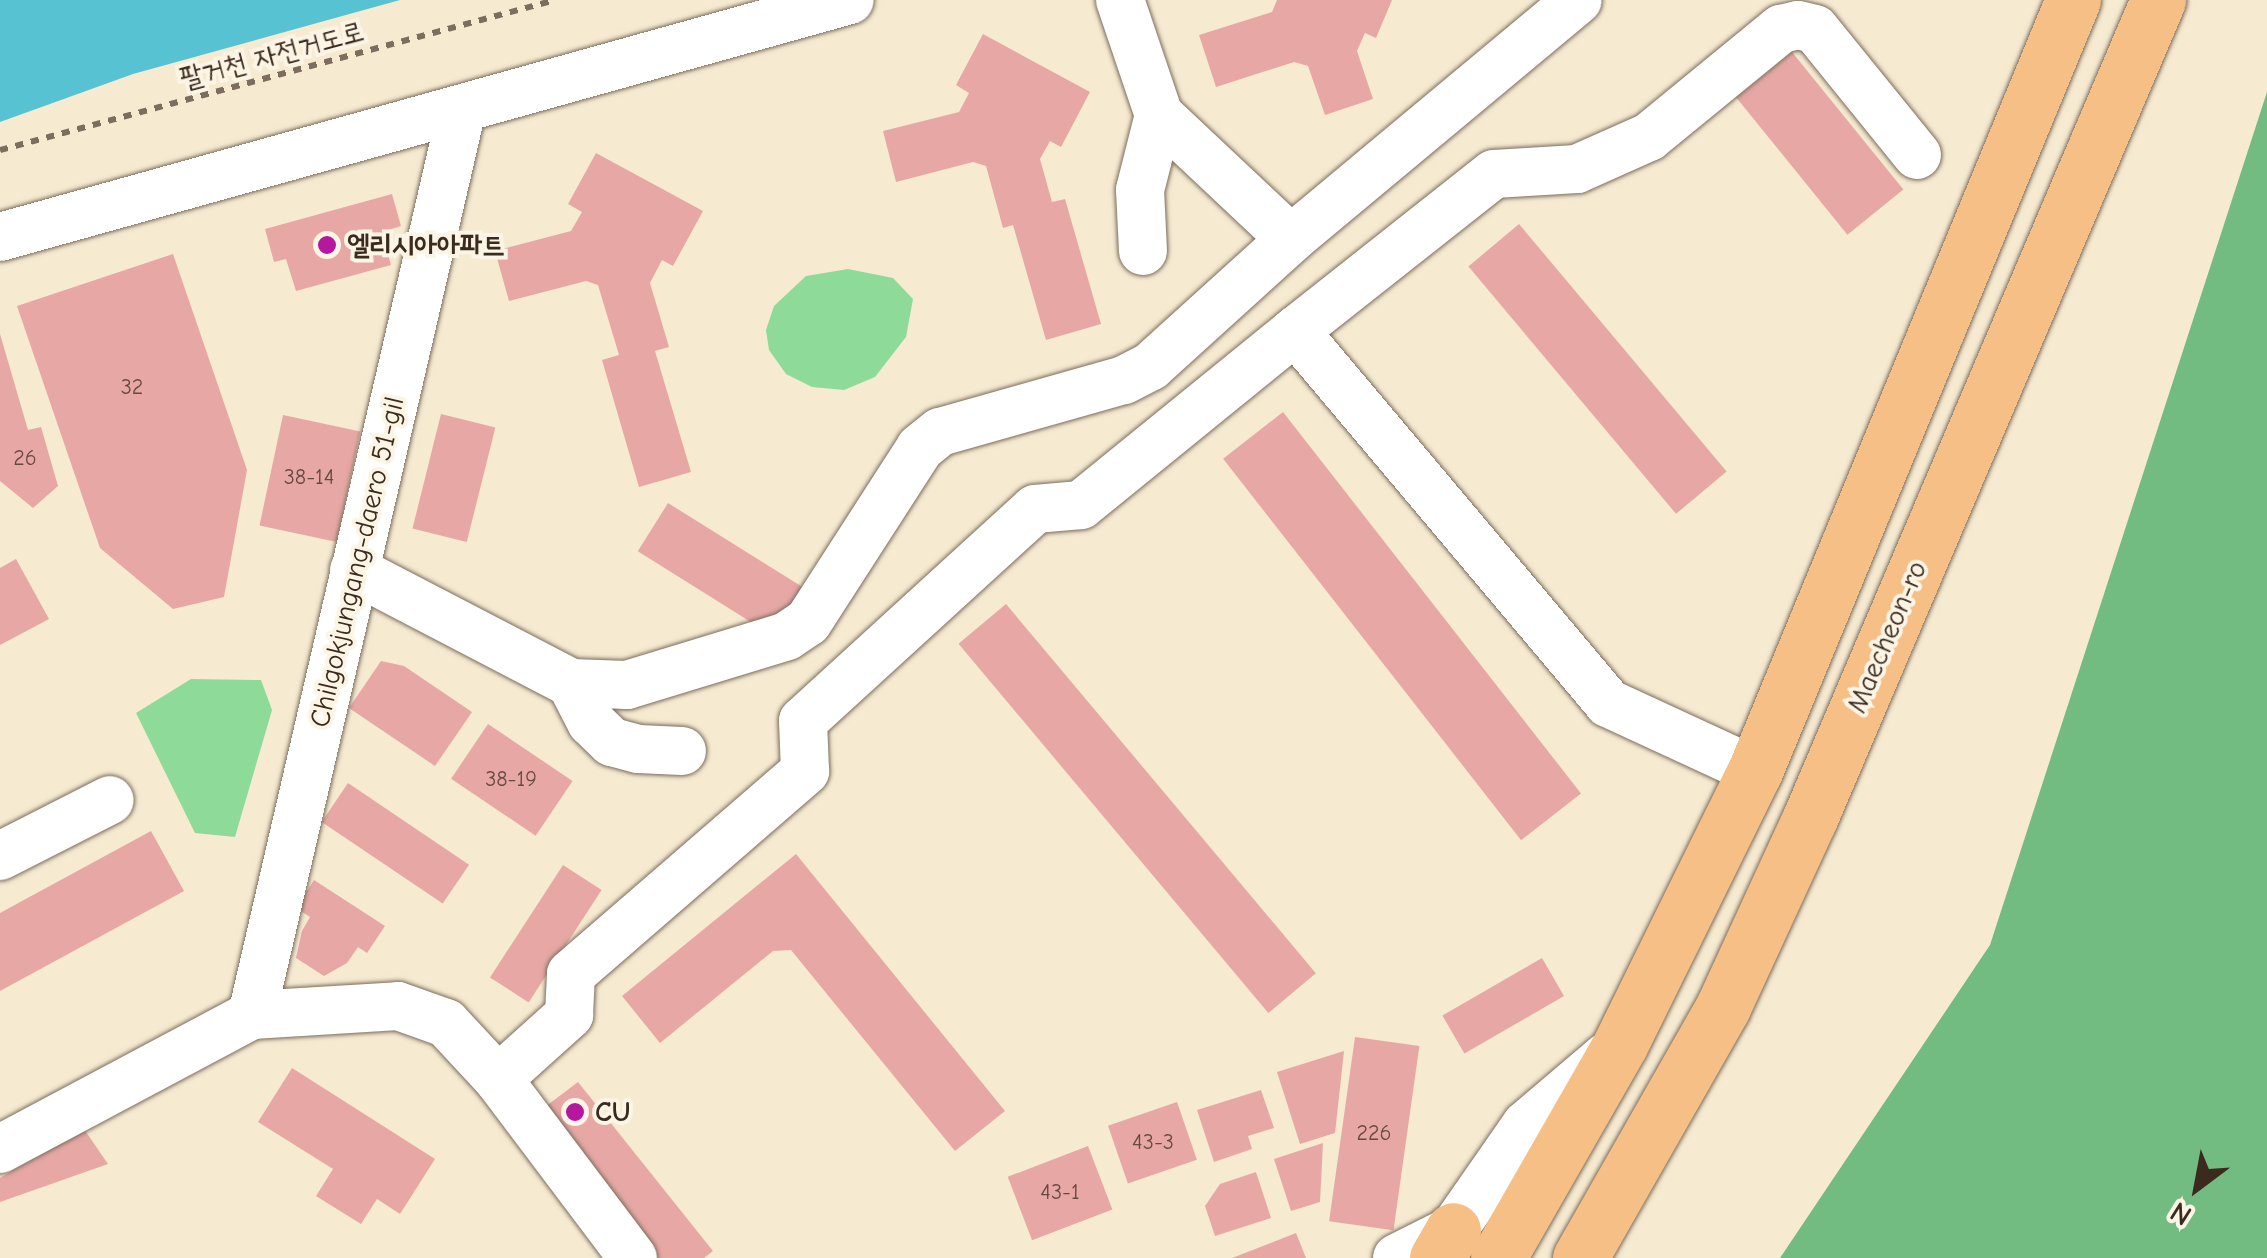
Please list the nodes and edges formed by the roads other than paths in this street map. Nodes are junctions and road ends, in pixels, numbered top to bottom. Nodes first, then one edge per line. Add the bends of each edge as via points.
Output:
1 (850, 0) edge
2 (1120, 0) edge
3 (1578, 0) edge
4 (2073, 0) edge
5 (2158, 0) edge
6 (462, 108) junction
7 (1159, 115) junction
8 (1917, 154) dead end
9 (0, 237) edge
10 (1290, 239) junction
11 (1143, 251) dead end
12 (1296, 331) junction
13 (354, 570) junction
14 (571, 683) junction
15 (682, 751) dead end
16 (1755, 771) junction
17 (110, 800) dead end
18 (0, 856) edge
19 (252, 1015) junction
20 (498, 1078) junction
21 (0, 1149) edge
22 (1462, 1249) edge
23 (633, 1258) edge
24 (1397, 1258) edge
25 (1580, 1258) edge

1 - 6 street
2 - 7 street
3 - 10 street
4 - 16 main road
5 - 25 main road, Maecheon-ro via 1810,818 1723,1007
6 - 9 street
6 - 13 street, Chilgokjungang-daero 51-gil
7 - 10 street
7 - 11 street via 1140,190
8 - 12 street via 1815,30 1781,29 1649,137 1577,168 1494,174
10 - 14 street via 1152,366 1124,380 940,432 920,448 808,622 787,636 627,686
12 - 16 street via 1608,703
12 - 20 street via 1080,505 1034,509 803,721 805,771 571,974 568,1015
13 - 14 street
13 - 19 street, Chilgokjungang-daero 51-gil
14 - 15 street via 590,722 612,742
16 - 22 main road via 1620,1045
17 - 18 street
19 - 20 street via 398,1006 446,1023
19 - 21 street
20 - 23 street
22 - 24 street

